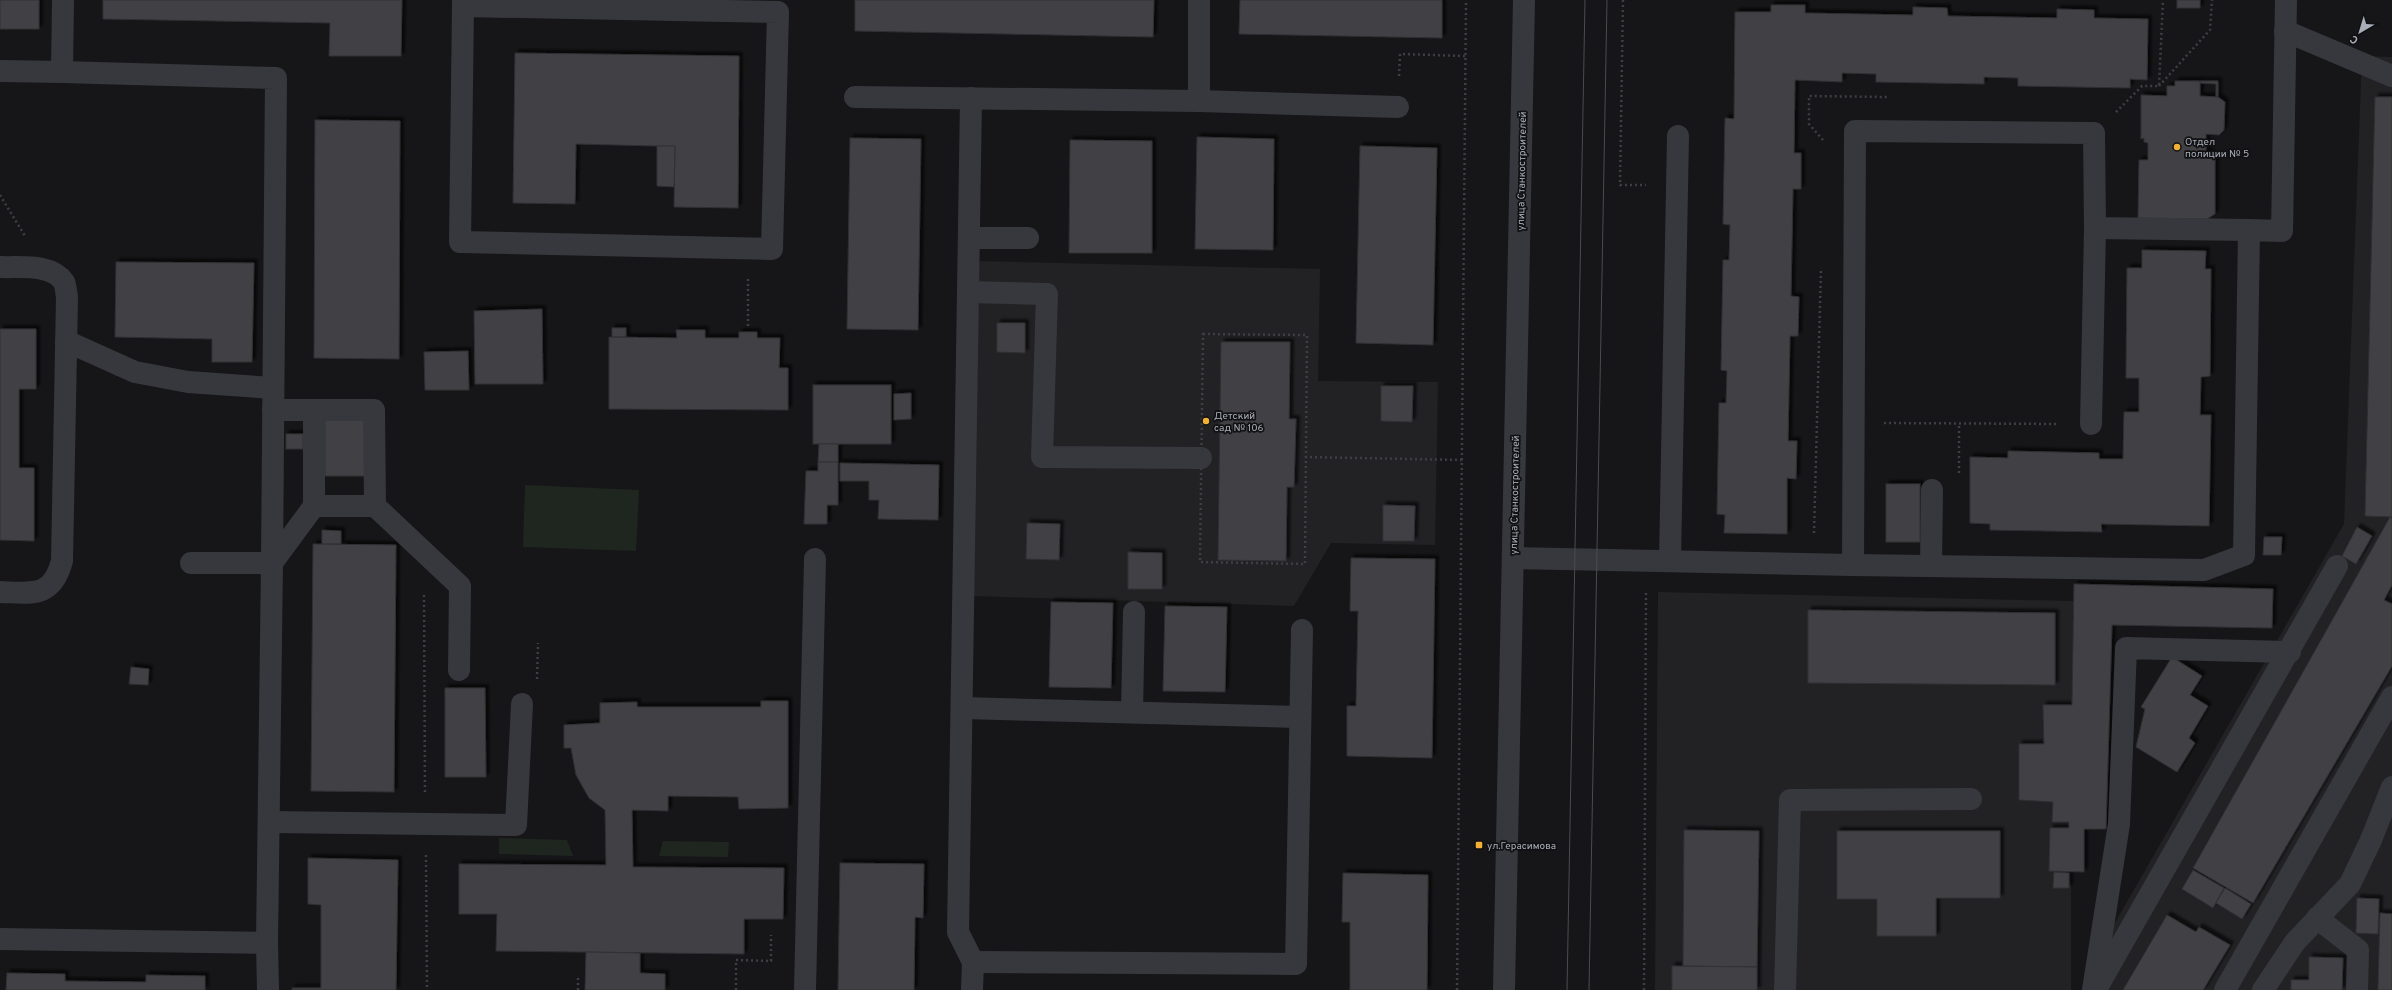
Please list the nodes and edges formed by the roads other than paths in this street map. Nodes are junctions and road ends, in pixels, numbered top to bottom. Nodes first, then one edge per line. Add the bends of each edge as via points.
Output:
1 (63, 0) edge
2 (1199, 0) edge
3 (1524, 0) edge
4 (2286, 0) edge
5 (463, 3) edge
6 (2285, 31) junction
7 (0, 71) edge
8 (62, 72) junction
9 (2392, 76) edge
10 (855, 97) dead end
11 (971, 98) junction
12 (1199, 101) junction
13 (1398, 107) road end
14 (1678, 136) dead end
15 (2095, 228) junction
16 (2249, 230) junction
17 (969, 238) junction
18 (1028, 238) dead end
19 (0, 268) edge
20 (968, 292) junction
21 (66, 341) junction
22 (273, 388) junction
23 (273, 410) junction
24 (314, 410) junction
25 (2091, 424) road end
26 (1201, 458) road end
27 (1932, 490) dead end
28 (314, 506) junction
29 (375, 506) junction
30 (1513, 558) junction
31 (815, 559) dead end
32 (1670, 560) junction
33 (191, 563) dead end
34 (272, 564) junction
35 (1853, 565) junction
36 (1931, 566) junction
37 (2337, 566) dead end
38 (0, 592) edge
39 (1134, 612) dead end
40 (1302, 630) dead end
41 (2290, 652) junction
42 (459, 670) dead end
43 (2392, 696) edge
44 (522, 704) dead end
45 (963, 708) junction
46 (1132, 712) junction
47 (1300, 717) junction
48 (2392, 790) edge
49 (1971, 799) dead end
50 (269, 822) junction
51 (2317, 918) junction
52 (0, 939) edge
53 (267, 943) junction
54 (973, 962) junction
55 (268, 990) edge
56 (805, 990) edge
57 (972, 990) edge
58 (1504, 990) edge
59 (1785, 990) edge
60 (2094, 990) edge
61 (2226, 990) edge
62 (2263, 990) edge
63 (2357, 990) edge

1 - 8 street
2 - 12 street
3 - 30 street, улица Станкостроителей
4 - 6 street
5 - 5 street via 460,242 772,249 778,12
6 - 9 street
6 - 16 street via 2282,230
7 - 8 street
8 - 22 street via 276,78
10 - 11 street
11 - 12 street
11 - 17 street
12 - 13 street
14 - 32 street
15 - 16 street
15 - 25 street
15 - 35 street via 2094,133 1855,131
16 - 36 street via 2244,555 2204,570
17 - 18 street
17 - 20 street
19 - 21 street via 38,268 56,274 65,283
20 - 26 street via 1047,294 1042,457
20 - 45 street
21 - 22 street via 135,372 188,382
21 - 38 street via 61,566 58,577 48,588 30,592
22 - 23 street
23 - 24 street
23 - 34 street
24 - 28 street
24 - 29 street via 374,410
27 - 36 street
28 - 29 street
28 - 34 street
29 - 42 street via 460,586
30 - 32 street
30 - 58 street, улица Станкостроителей
31 - 56 street
32 - 35 street
33 - 34 street
34 - 50 street
35 - 36 street
37 - 41 street
39 - 46 street
40 - 47 street
41 - 60 street
41 - 60 street via 2126,648 2119,824
43 - 61 street
44 - 50 street via 516,824
45 - 46 street
45 - 54 street via 958,932
46 - 47 street
47 - 54 street via 1296,964
48 - 51 street via 2350,884
49 - 59 street via 1790,800
50 - 53 street
51 - 62 street via 2295,942
51 - 63 street via 2358,950
52 - 53 street
53 - 55 street
54 - 57 street

